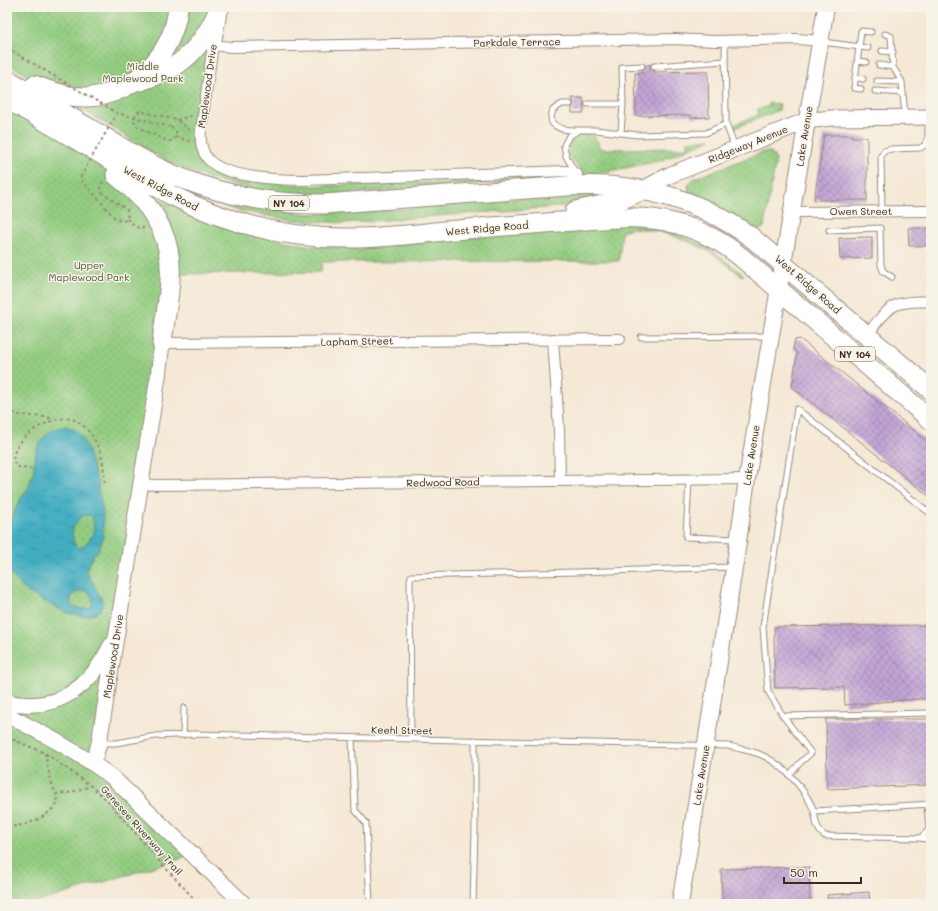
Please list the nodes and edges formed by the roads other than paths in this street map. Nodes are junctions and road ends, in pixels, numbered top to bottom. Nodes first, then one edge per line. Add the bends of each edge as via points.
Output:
1 (178, 7) edge
2 (826, 7) edge
3 (219, 8) edge
4 (871, 32) dead end
5 (885, 34) dead end
6 (725, 41) junction
7 (820, 41) junction
8 (213, 45) junction
9 (859, 47) junction
10 (868, 48) dead end
11 (882, 51) dead end
12 (892, 52) junction
13 (725, 61) junction
14 (857, 61) junction
15 (866, 62) dead end
16 (879, 65) dead end
17 (642, 66) dead end
18 (654, 66) dead end
19 (893, 67) junction
20 (7, 73) edge
21 (855, 77) junction
22 (7, 79) edge
23 (863, 79) dead end
24 (877, 81) dead end
25 (902, 82) junction
26 (861, 89) dead end
27 (876, 91) dead end
28 (115, 92) junction
29 (903, 93) junction
30 (7, 99) edge
31 (570, 104) dead end
32 (588, 104) dead end
33 (623, 104) junction
34 (24, 109) junction
35 (906, 117) junction
36 (929, 117) edge
37 (806, 121) junction
38 (726, 124) junction
39 (579, 130) junction
40 (621, 133) junction
41 (736, 149) junction
42 (577, 174) junction
43 (601, 185) junction
44 (642, 190) junction
45 (882, 211) junction
46 (931, 211) edge
47 (791, 212) junction
48 (481, 228) junction
49 (829, 230) dead end
50 (783, 262) junction
51 (892, 277) dead end
52 (778, 288) junction
53 (931, 302) edge
54 (867, 334) junction
55 (771, 336) junction
56 (641, 337) dead end
57 (620, 338) dead end
58 (553, 339) junction
59 (162, 343) junction
60 (931, 390) edge
61 (931, 420) edge
62 (747, 479) junction
63 (689, 480) junction
64 (560, 481) junction
65 (140, 484) junction
66 (931, 514) edge
67 (738, 539) junction
68 (734, 567) junction
69 (117, 631) junction
70 (7, 702) edge
71 (184, 708) dead end
72 (931, 713) edge
73 (7, 715) edge
74 (783, 716) junction
75 (183, 735) junction
76 (352, 738) junction
77 (411, 739) junction
78 (475, 740) junction
79 (98, 743) junction
80 (706, 745) junction
81 (91, 762) junction
82 (789, 775) junction
83 (929, 805) edge
84 (814, 811) junction
85 (920, 838) junction
86 (931, 840) edge
87 (244, 904) edge
88 (370, 904) edge
89 (473, 904) edge
90 (680, 904) edge

1 - 28 highway via 173,32 161,55 143,74
2 - 7 main road, Lake Avenue
3 - 8 street, Maplewood Drive
3 - 28 highway via 204,37 180,62 165,72
4 - 9 lane via 861,31
5 - 12 lane via 891,36
6 - 7 street, Parkdale Terrace
6 - 8 street, Parkdale Terrace via 673,39 231,47
6 - 13 lane
7 - 9 lane
7 - 37 main road, Lake Avenue
8 - 42 street, Maplewood Drive via 200,134 202,149 211,162 222,169 293,180 567,171
9 - 10 lane
9 - 14 lane
11 - 12 lane
12 - 19 lane
13 - 18 lane
13 - 38 lane
14 - 15 lane
14 - 21 lane
16 - 19 lane
17 - 33 lane via 622,67
19 - 25 lane
20 - 28 highway via 48,91 68,96 88,97
21 - 23 lane
21 - 26 lane via 854,88
22 - 43 highway, West Ridge Road / NY 104 via 160,169 213,189 250,198 299,204 343,204
24 - 25 lane
25 - 29 lane
27 - 29 lane
29 - 35 lane
30 - 34 highway, West Ridge Road / NY 104
31 - 39 lane via 562,104 553,110 552,123 564,130
32 - 33 lane
33 - 40 lane
34 - 48 highway, West Ridge Road / NY 104 via 171,195 216,215 259,228 314,237 352,238
34 - 59 highway via 129,184 157,219 167,244 170,271
35 - 36 street, Ridgeway Avenue
35 - 37 street, Ridgeway Avenue
36 - 45 lane via 925,145 920,148 891,149 884,151 881,156
37 - 41 main road, Ridgeway Avenue
37 - 47 main road, Lake Avenue
38 - 40 lane via 706,133
38 - 41 lane
39 - 40 lane
39 - 42 lane via 569,136 564,145 570,166
41 - 44 main road, Ridgeway Avenue
42 - 43 highway via 587,181
43 - 44 highway, West Ridge Road / NY 104
44 - 48 highway via 613,203
44 - 50 highway, West Ridge Road / NY 104 via 683,200 716,214 751,236
45 - 46 street, Owen Street
45 - 47 street, Owen Street
47 - 50 main road, Lake Avenue
48 - 52 highway, West Ridge Road / NY 104 via 626,218 664,221 693,229 720,242 741,256
49 - 51 lane via 880,228 881,265 883,271
50 - 52 main road, Lake Avenue
50 - 54 highway, West Ridge Road / NY 104
52 - 55 main road, Lake Avenue
52 - 61 highway, West Ridge Road / NY 104
53 - 54 street via 897,304 884,314
54 - 60 highway, West Ridge Road / NY 104
55 - 56 lane
55 - 62 main road, Lake Avenue
57 - 58 street, Lapham Street
58 - 59 street, Lapham Street
58 - 64 street
59 - 65 street, Maplewood Drive
62 - 63 street, Redwood Road
62 - 67 main road, Lake Avenue
63 - 64 street, Redwood Road
63 - 67 lane via 686,537
64 - 65 street, Redwood Road
65 - 69 street, Maplewood Drive
66 - 74 lane via 797,409 763,627 768,691
67 - 68 main road, Lake Avenue
68 - 77 lane via 411,576
68 - 80 main road, Lake Avenue
69 - 70 street via 106,655 83,685 57,701 29,706
69 - 79 street, Maplewood Drive
71 - 75 lane
72 - 74 lane
73 - 81 street
74 - 82 lane via 811,753
75 - 76 lane, Keehl Street
75 - 79 lane, Keehl Street
76 - 77 lane, Keehl Street
76 - 88 lane via 355,810 366,823
77 - 78 lane, Keehl Street
78 - 80 lane, Keehl Street
78 - 89 lane
79 - 81 street, Maplewood Drive
80 - 82 lane, Keehl Street via 729,746 760,754
80 - 90 main road, Lake Avenue
81 - 87 street via 120,784
82 - 84 lane, Keehl Street via 800,787
83 - 84 lane
83 - 85 lane via 928,832
84 - 85 lane, Keehl Street via 816,826 825,836
85 - 86 lane, Keehl Street

